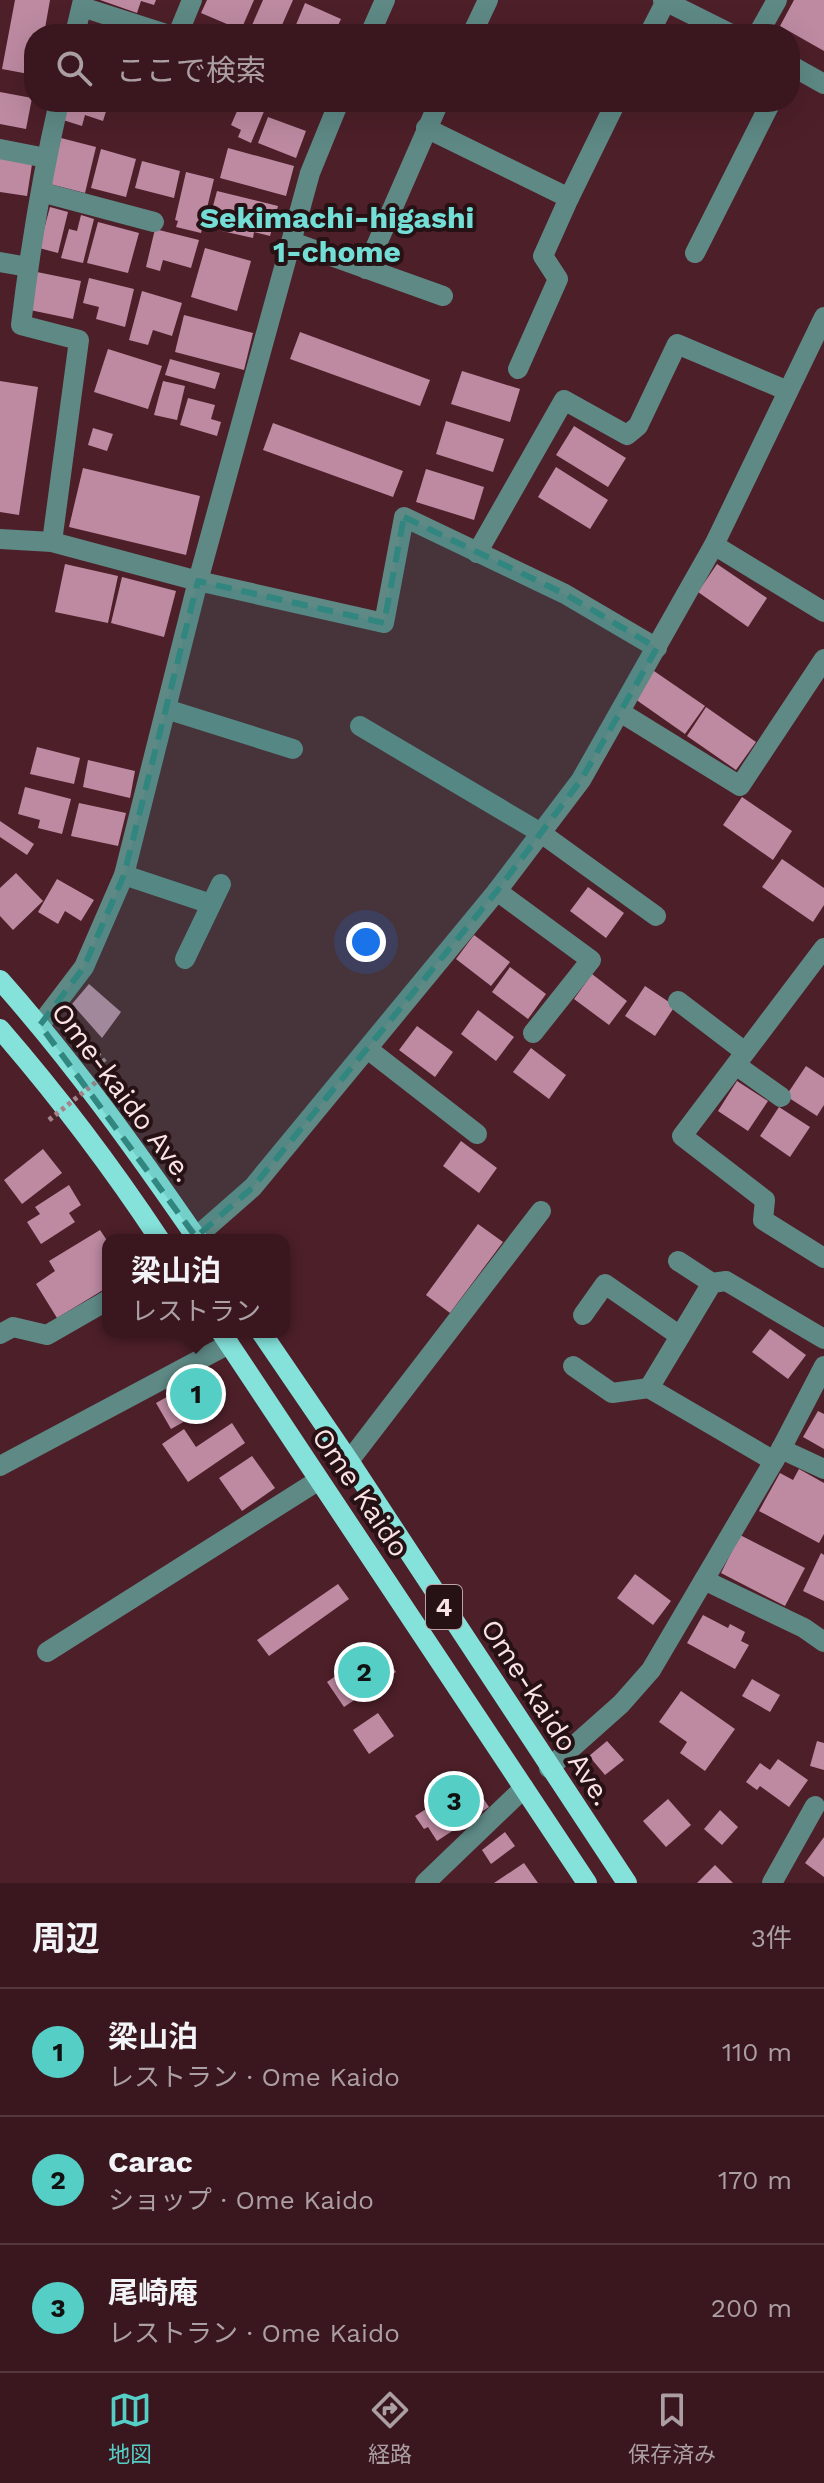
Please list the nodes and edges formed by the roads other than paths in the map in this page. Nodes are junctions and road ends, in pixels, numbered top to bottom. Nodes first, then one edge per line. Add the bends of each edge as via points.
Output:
1 (192, 0) edge
2 (385, 0) edge
3 (488, 0) edge
4 (664, 0) edge
5 (777, 0) edge
6 (82, 3) edge
7 (77, 24) edge
8 (139, 24) edge
9 (182, 24) edge
10 (374, 24) edge
11 (477, 24) edge
12 (653, 24) edge
13 (711, 24) edge
14 (764, 24) edge
15 (800, 71) edge
16 (824, 84) edge
17 (57, 112) edge
18 (335, 112) edge
19 (434, 112) edge
20 (611, 112) edge
21 (766, 112) edge
22 (426, 128) junction
23 (0, 149) edge
24 (46, 158) junction
25 (41, 192) junction
26 (569, 198) junction
27 (154, 222) dead end
28 (292, 242) junction
29 (695, 253) dead end
30 (0, 262) edge
31 (28, 267) junction
32 (366, 269) junction
33 (443, 296) dead end
34 (824, 317) edge
35 (819, 339) edge
36 (518, 369) dead end
37 (788, 391) junction
38 (0, 539) edge
39 (52, 542) junction
40 (714, 545) junction
41 (477, 553) junction
42 (198, 581) junction
43 (824, 612) edge
44 (657, 648) junction
45 (824, 659) edge
46 (166, 709) junction
47 (620, 712) junction
48 (360, 726) dead end
49 (293, 749) dead end
50 (541, 833) junction
51 (124, 875) junction
52 (221, 884) dead end
53 (497, 891) junction
54 (211, 904) junction
55 (656, 916) dead end
56 (824, 948) edge
57 (185, 959) dead end
58 (0, 980) edge
59 (678, 1001) dead end
60 (40, 1025) junction
61 (0, 1029) edge
62 (533, 1033) dead end
63 (369, 1050) junction
64 (740, 1059) junction
65 (781, 1097) dead end
66 (477, 1134) dead end
67 (541, 1211) dead end
68 (156, 1234) edge
69 (194, 1234) edge
70 (201, 1234) edge
71 (824, 1258) edge
72 (678, 1261) dead end
73 (712, 1283) junction
74 (102, 1303) edge
75 (583, 1315) dead end
76 (0, 1334) edge
77 (680, 1336) junction
78 (225, 1338) edge
79 (265, 1338) edge
80 (824, 1339) edge
81 (573, 1366) dead end
82 (824, 1366) edge
83 (649, 1388) junction
84 (778, 1455) junction
85 (349, 1461) junction
86 (0, 1466) edge
87 (824, 1469) edge
88 (319, 1480) junction
89 (704, 1580) junction
90 (824, 1642) edge
91 (47, 1652) dead end
92 (549, 1768) junction
93 (524, 1788) junction
94 (815, 1806) dead end
95 (425, 1883) edge
96 (587, 1883) edge
97 (627, 1883) edge
98 (772, 1883) edge

1 - 9 street
2 - 10 street
3 - 11 street
4 - 12 street
4 - 13 street
5 - 14 street
6 - 7 street
6 - 8 street
15 - 16 street
17 - 24 street
18 - 28 street via 310,173
19 - 22 street
20 - 26 street
21 - 29 street
22 - 26 street
22 - 32 street
23 - 24 street
24 - 25 street
25 - 27 street
25 - 31 street
26 - 36 street via 543,256 558,279
28 - 32 street
28 - 42 street
30 - 31 street
31 - 39 street via 21,325 79,340
32 - 33 street
34 - 35 street
35 - 37 street
37 - 40 street
37 - 41 street via 677,344 638,426 627,435 564,400
38 - 39 street
39 - 42 street
40 - 43 street
40 - 44 street
41 - 42 street via 404,517 384,623
41 - 44 street via 565,594
42 - 46 street
44 - 47 street
45 - 47 street via 740,786
46 - 49 street
46 - 51 street
47 - 50 street via 581,780
48 - 50 street
50 - 53 street
50 - 55 street
51 - 54 street
51 - 60 street via 84,967
52 - 54 street
53 - 62 street via 591,960
53 - 63 street
54 - 57 street
56 - 64 street
58 - 60 main road, Ome-kaido Ave.
59 - 64 street
60 - 69 main road, Ome-kaido Ave.
61 - 68 main road via 74,1119
63 - 66 street
63 - 70 street via 253,1187
64 - 65 street
64 - 71 street via 682,1136 765,1200 763,1220
67 - 85 street
72 - 73 street
73 - 77 street
73 - 80 street via 726,1281
74 - 76 street via 47,1335 13,1327
75 - 77 street via 605,1284
77 - 83 street
78 - 86 street
78 - 88 main road, Ome Kaido / 4
79 - 85 main road, Ome-kaido Ave. / 4
81 - 83 street via 612,1393
82 - 84 street
83 - 84 street
84 - 87 street
84 - 89 street
85 - 92 main road, Ome-kaido Ave. / 4
88 - 91 street
88 - 93 main road, Ome Kaido / 4
89 - 90 street
89 - 92 street via 651,1670
92 - 97 main road, Ome-kaido Ave. / 4
93 - 95 street
93 - 96 main road, Ome Kaido / 4
94 - 98 street

